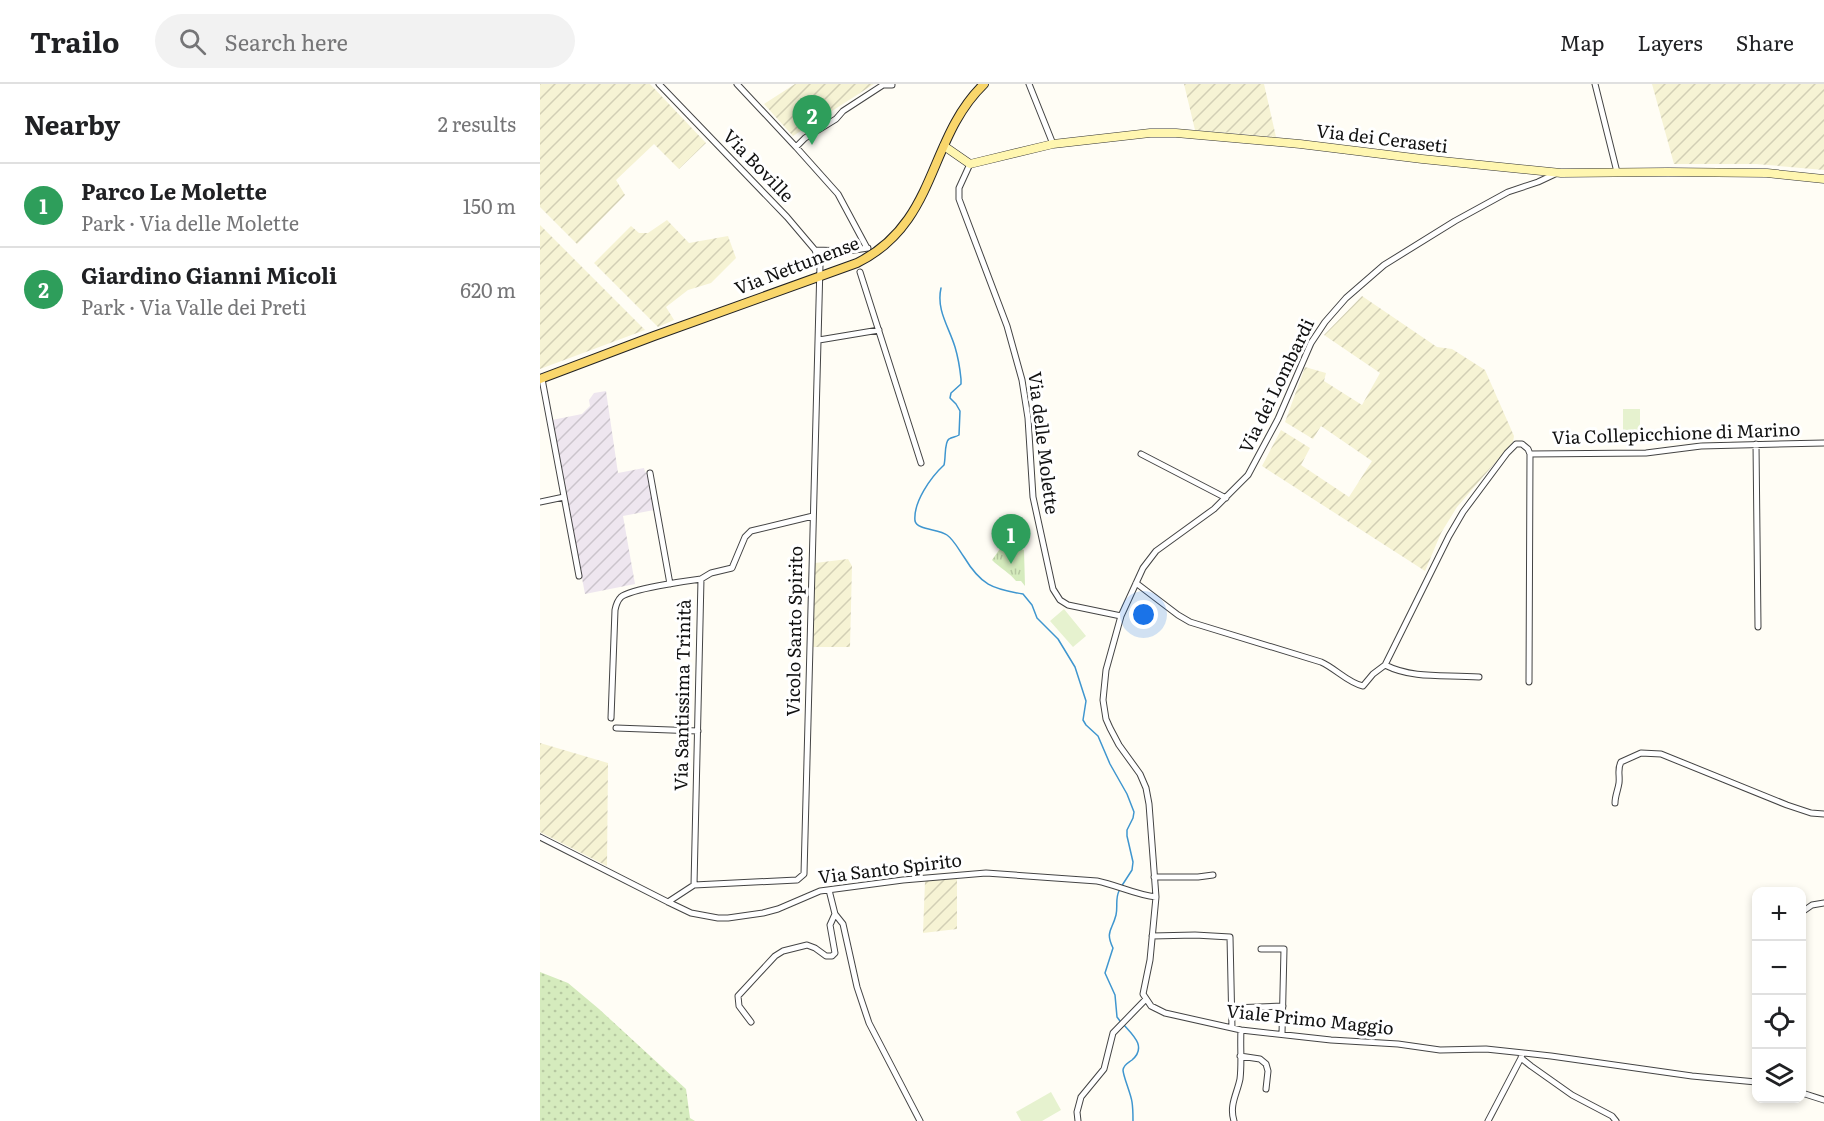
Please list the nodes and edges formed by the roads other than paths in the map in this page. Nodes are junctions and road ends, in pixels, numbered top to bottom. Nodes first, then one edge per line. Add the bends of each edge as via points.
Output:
1 (659, 84) edge
2 (737, 84) edge
3 (984, 84) edge
4 (1029, 84) edge
5 (1594, 84) edge
6 (892, 85) edge
7 (1053, 144) junction
8 (944, 146) junction
9 (796, 147) junction
10 (970, 164) junction
11 (1617, 172) junction
12 (1557, 173) junction
13 (1824, 179) edge
14 (815, 250) junction
15 (870, 251) junction
16 (860, 272) dead end
17 (819, 277) junction
18 (879, 330) junction
19 (819, 340) junction
20 (541, 379) edge
21 (1824, 443) edge
22 (1756, 444) junction
23 (1141, 454) dead end
24 (1530, 454) junction
25 (921, 463) dead end
26 (650, 473) dead end
27 (564, 497) junction
28 (1226, 498) junction
29 (540, 502) edge
30 (813, 516) junction
31 (579, 576) dead end
32 (701, 579) junction
33 (1136, 583) junction
34 (670, 584) junction
35 (1121, 616) junction
36 (1758, 627) dead end
37 (1385, 665) junction
38 (1479, 677) dead end
39 (1529, 682) dead end
40 (611, 718) dead end
41 (616, 728) dead end
42 (698, 731) junction
43 (1615, 803) dead end
44 (1824, 814) edge
45 (540, 837) edge
46 (1213, 875) dead end
47 (1154, 878) junction
48 (694, 885) junction
49 (829, 890) junction
50 (1156, 897) junction
51 (668, 903) junction
52 (1824, 903) edge
53 (1806, 909) edge
54 (835, 914) junction
55 (1152, 936) junction
56 (1261, 949) dead end
57 (1146, 999) junction
58 (1283, 1006) junction
59 (1232, 1008) junction
60 (751, 1022) dead end
61 (1232, 1028) junction
62 (1240, 1030) junction
63 (1282, 1034) junction
64 (1240, 1056) junction
65 (1522, 1056) junction
66 (1752, 1082) edge
67 (1266, 1089) dead end
68 (1806, 1094) edge
69 (1824, 1100) edge
70 (920, 1121) edge
71 (1078, 1121) edge
72 (1234, 1121) edge
73 (1488, 1121) edge
74 (1616, 1121) edge

1 - 14 street, Via Boville
2 - 9 street
3 - 8 main road, Via Nettunense via 963,108
4 - 7 street
5 - 11 street
6 - 9 street via 883,85
7 - 10 street, Via dei Ceraseti
7 - 12 street, Via dei Ceraseti via 1182,133
8 - 10 street
8 - 15 main road, Via Nettunense via 910,216 891,241
9 - 15 street via 840,197
10 - 35 street, Via delle Molette via 959,188 959,199 1007,326 1022,380 1033,497 1053,589 1068,605
11 - 12 street, Via dei Ceraseti
11 - 13 street, Via dei Ceraseti via 1774,173
12 - 28 street, Via dei Lombardi via 1508,192 1455,221 1384,265 1346,298 1311,343 1253,467
14 - 15 street
14 - 17 street via 820,263
15 - 17 main road, Via Nettunense via 857,263
16 - 18 street
17 - 19 street, Vicolo Santo Spirito
17 - 20 main road, Via Nettunense
18 - 19 street
18 - 25 street
19 - 30 street, Vicolo Santo Spirito
20 - 27 street
21 - 22 street, Via Collepicchione di Marino
22 - 24 street, Via Collepicchione di Marino via 1646,453
22 - 36 street
23 - 28 street
24 - 37 street, Via Collepicchione di Marino via 1522,444 1511,448 1463,512
24 - 39 street, Via Collepicchione di Marino
26 - 34 street
27 - 29 street
27 - 31 street
28 - 33 street, Via dei Lombardi via 1156,551
30 - 32 street, Via Santissima Trinità via 748,533 732,568
30 - 48 street, Vicolo Santo Spirito via 804,874 797,880
32 - 34 street
32 - 42 street, Via Santissima Trinità
33 - 35 street, Via dei Lombardi
33 - 37 street, Via Collepicchione di Marino via 1186,620 1322,663 1359,685
34 - 40 street via 624,595 615,605
35 - 47 street via 1106,670 1103,704 1114,738 1146,788
37 - 38 street via 1419,675
41 - 42 street
42 - 48 street, Via Santissima Trinità
43 - 44 street via 1621,762 1647,752 1665,755 1792,807
45 - 51 street, Via Santo Spirito
46 - 47 street
47 - 50 street
48 - 51 street
49 - 50 street, Via Santo Spirito via 986,873 1079,879
49 - 51 street, Via Santo Spirito via 814,892 778,909 728,918 698,915
49 - 54 street
50 - 55 street
52 - 53 street
54 - 60 street via 830,926 835,949 832,956 807,945 786,950 741,991 738,1004
54 - 70 street via 844,926 869,1023
55 - 57 street via 1143,990
55 - 59 street via 1230,937
56 - 58 street via 1284,949
57 - 61 street, Viale Primo Maggio via 1165,1012
57 - 71 street via 1111,1036 1106,1064 1081,1097
58 - 59 street
58 - 63 street
59 - 61 street
61 - 62 street, Viale Primo Maggio
62 - 63 street, Viale Primo Maggio
62 - 64 street
63 - 65 street, Viale Primo Maggio via 1440,1050 1486,1049
64 - 67 street via 1260,1059 1266,1064
64 - 72 street
65 - 66 street, Viale Primo Maggio via 1560,1057
65 - 73 street
65 - 74 street via 1572,1095
68 - 69 street

